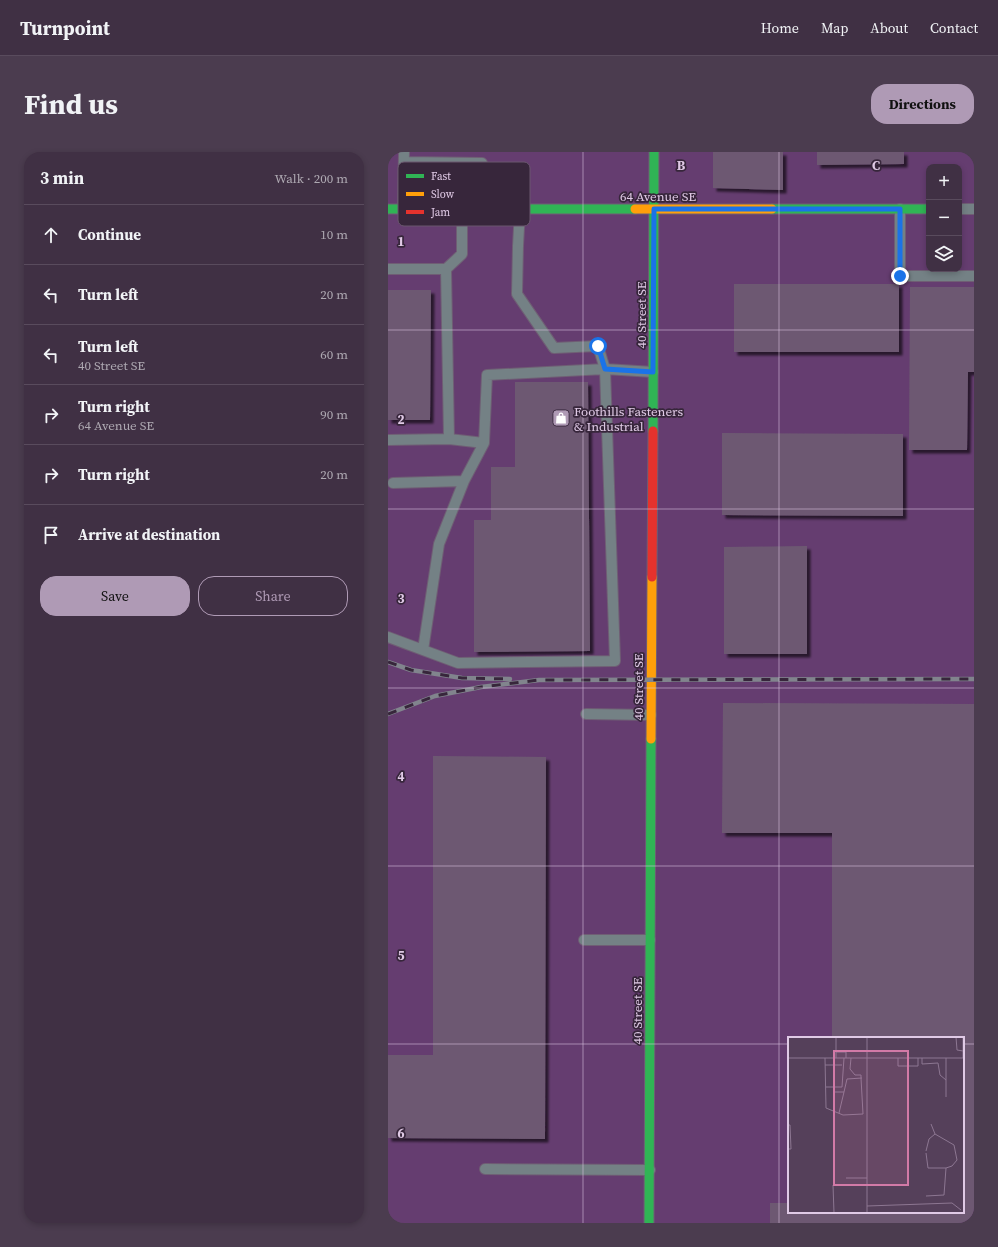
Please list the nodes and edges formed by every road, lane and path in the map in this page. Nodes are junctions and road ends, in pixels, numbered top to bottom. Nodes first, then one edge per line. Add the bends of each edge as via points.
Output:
1 (654, 152) edge
2 (404, 157) edge
3 (469, 162) edge
4 (530, 209) edge
5 (654, 209) junction
6 (900, 209) junction
7 (926, 209) edge
8 (962, 209) edge
9 (974, 209) edge
10 (462, 226) edge
11 (519, 226) edge
12 (388, 269) edge
13 (446, 269) junction
14 (974, 276) edge
15 (605, 369) junction
16 (653, 372) junction
17 (449, 439) junction
18 (388, 440) edge
19 (484, 443) junction
20 (464, 481) junction
21 (393, 483) dead end
22 (388, 637) edge
23 (423, 650) junction
24 (586, 714) dead end
25 (651, 714) junction
26 (584, 940) dead end
27 (650, 940) junction
28 (485, 1169) dead end
29 (650, 1170) junction
30 (650, 1223) edge

1 - 5 street, 40 Street SE
2 - 3 street
4 - 5 street, 64 Avenue SE
5 - 6 street, 64 Avenue SE
5 - 16 street, 40 Street SE
6 - 7 street, 64 Avenue SE
6 - 14 street via 900,276
8 - 9 street
10 - 13 street via 462,254
11 - 15 street via 517,294 554,348 598,346
12 - 13 street
13 - 17 street
15 - 16 street
15 - 19 street via 487,375
15 - 23 street via 615,661 458,663
16 - 25 street, 40 Street SE
17 - 18 street
17 - 19 street
19 - 20 street
20 - 21 street
20 - 23 street via 439,544
22 - 23 street
24 - 25 street
25 - 27 street, 40 Street SE
26 - 27 street
27 - 29 street, 40 Street SE
28 - 29 street
29 - 30 street, 40 Street SE

